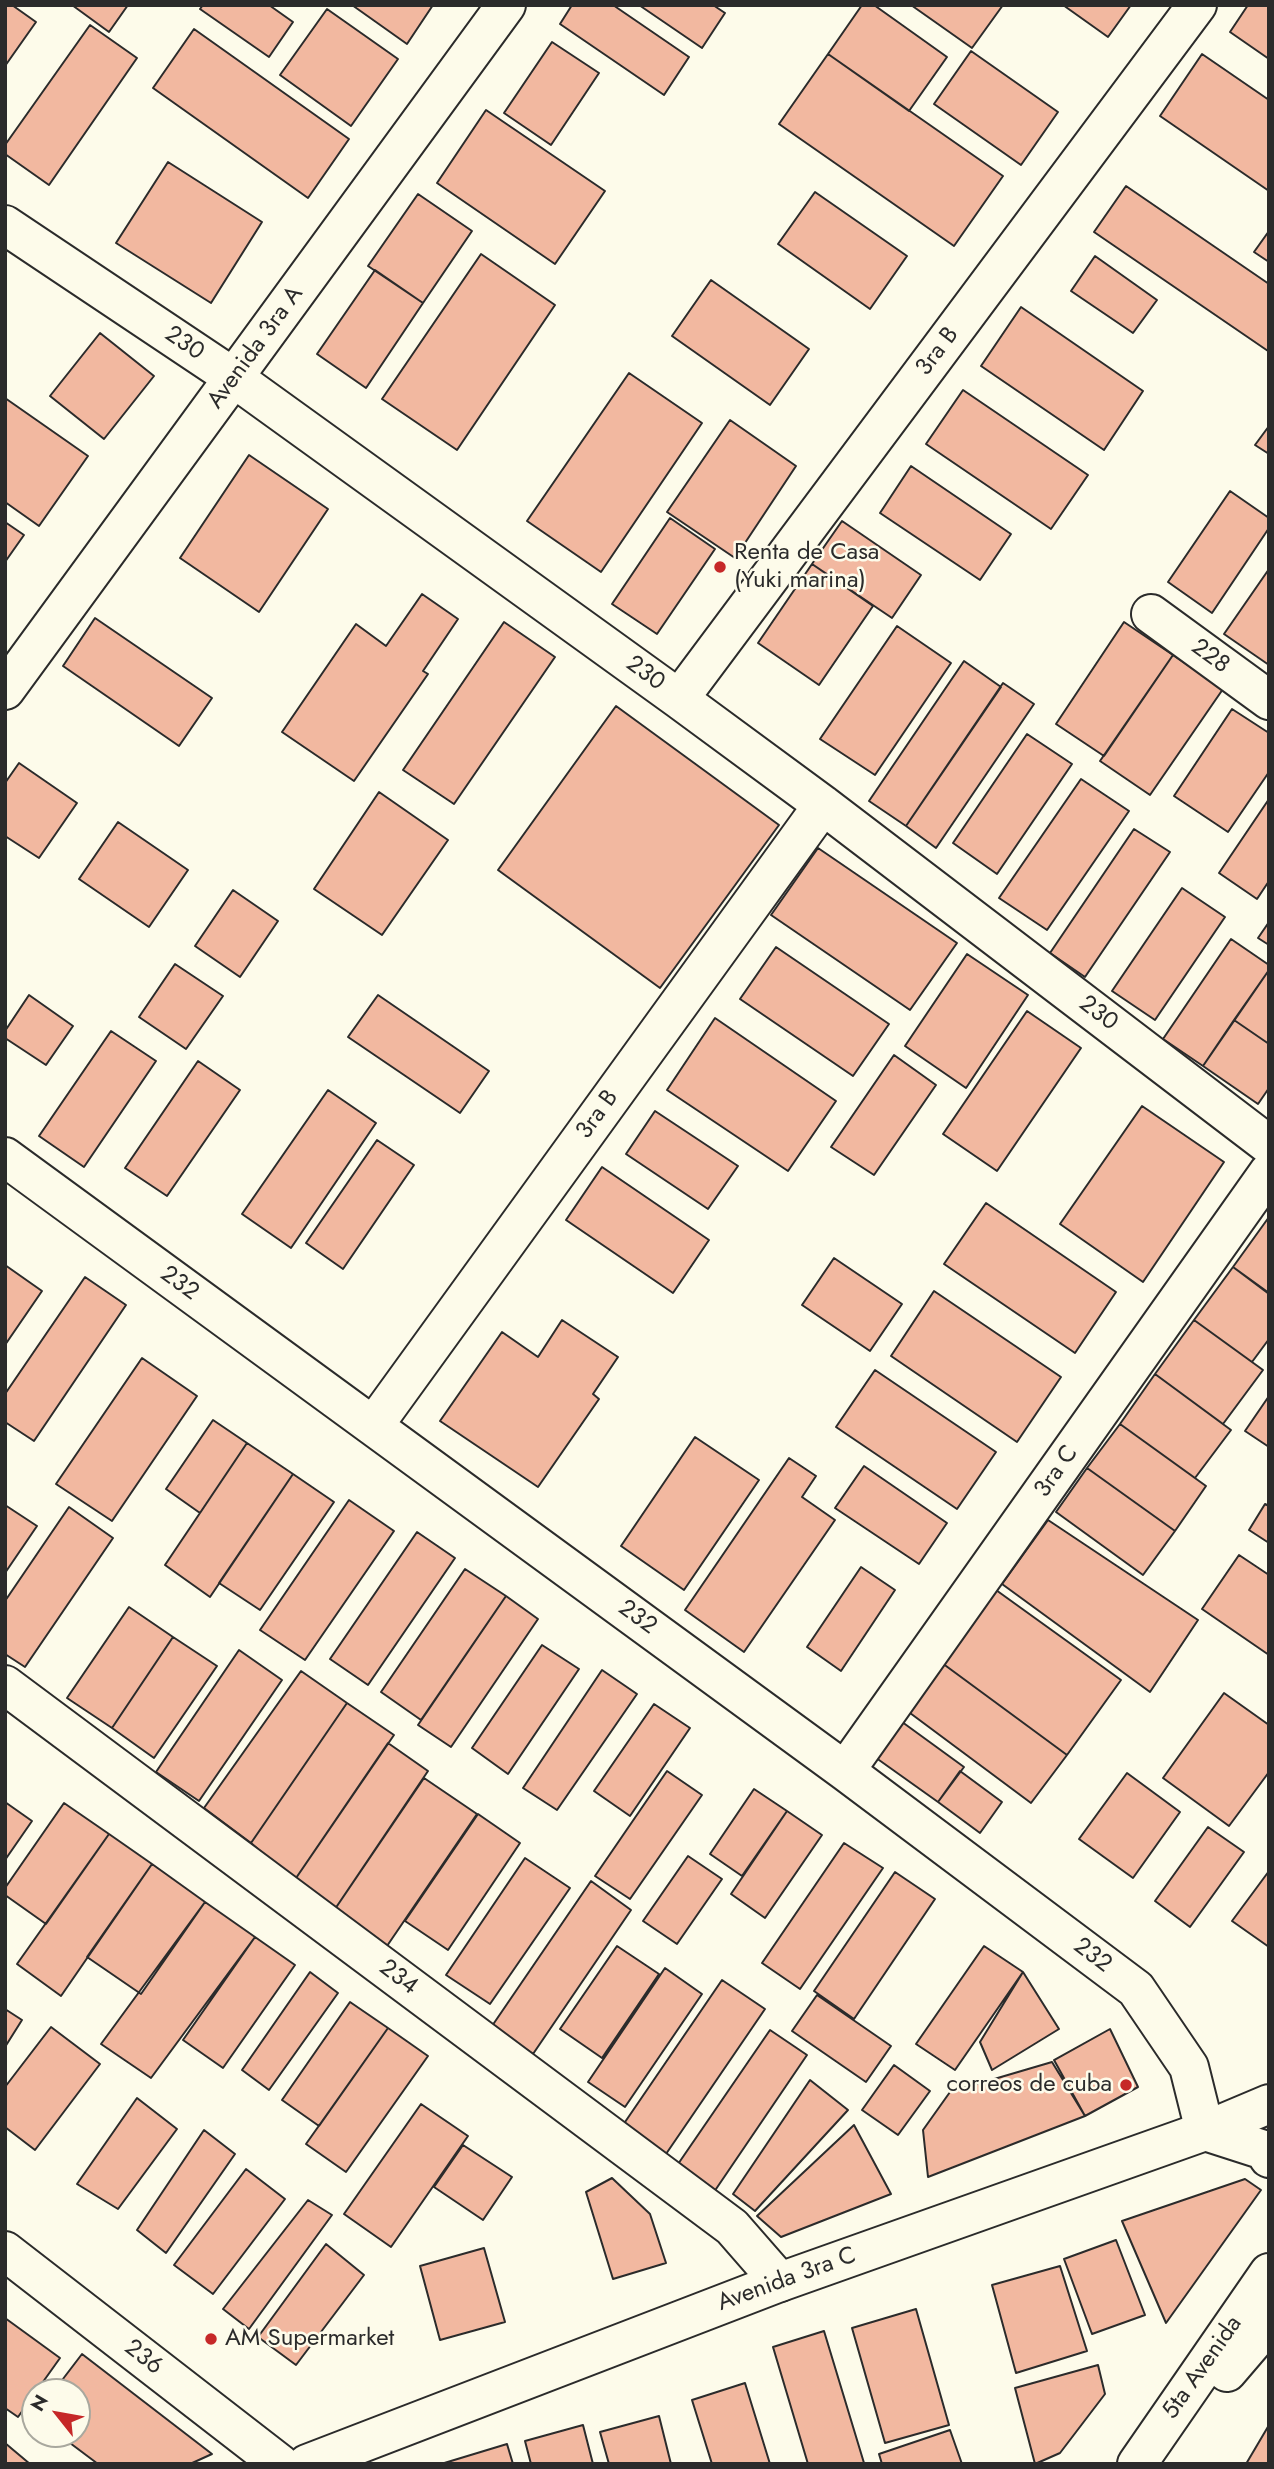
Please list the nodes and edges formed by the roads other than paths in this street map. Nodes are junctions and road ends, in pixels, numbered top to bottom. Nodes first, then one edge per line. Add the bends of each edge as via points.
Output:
1 (506, 5) edge
2 (1197, 5) edge
3 (5, 225) edge
4 (234, 378) junction
5 (1151, 614) dead end
6 (5, 690) edge
7 (679, 699) junction
8 (1269, 700) edge
9 (823, 805) junction
10 (1269, 1145) edge
11 (5, 1157) edge
12 (1269, 1172) edge
13 (374, 1425) junction
14 (5, 1685) edge
15 (845, 1771) junction
16 (1269, 2104) edge
17 (1205, 2131) junction
18 (1269, 2158) edge
19 (5, 2251) edge
20 (1269, 2273) edge
21 (780, 2282) junction
22 (1269, 2323) edge
23 (280, 2464) edge
24 (307, 2464) edge
25 (1137, 2464) edge
26 (1148, 2464) edge

1 - 4 main road, Avenida 3ra A
2 - 7 main road, 3ra B
3 - 4 main road, 230
4 - 6 main road, Avenida 3ra A
4 - 7 main road, 230
5 - 8 main road, 228
7 - 9 main road, 230
9 - 10 main road, 230
9 - 13 main road, 3ra B
11 - 13 main road, 232
12 - 15 main road, 3ra C
13 - 15 main road, 232
14 - 21 main road, 234 via 732,2227
15 - 17 main road, 232 via 1136,1989 1189,2067
16 - 17 main road, Avenida 3ra C
17 - 18 main road via 1264,2150
17 - 21 main road, Avenida 3ra C
19 - 23 main road, 236
20 - 25 main road, 5ta Avenida
21 - 24 main road, Avenida 3ra C
22 - 26 main road, 5ta Avenida

